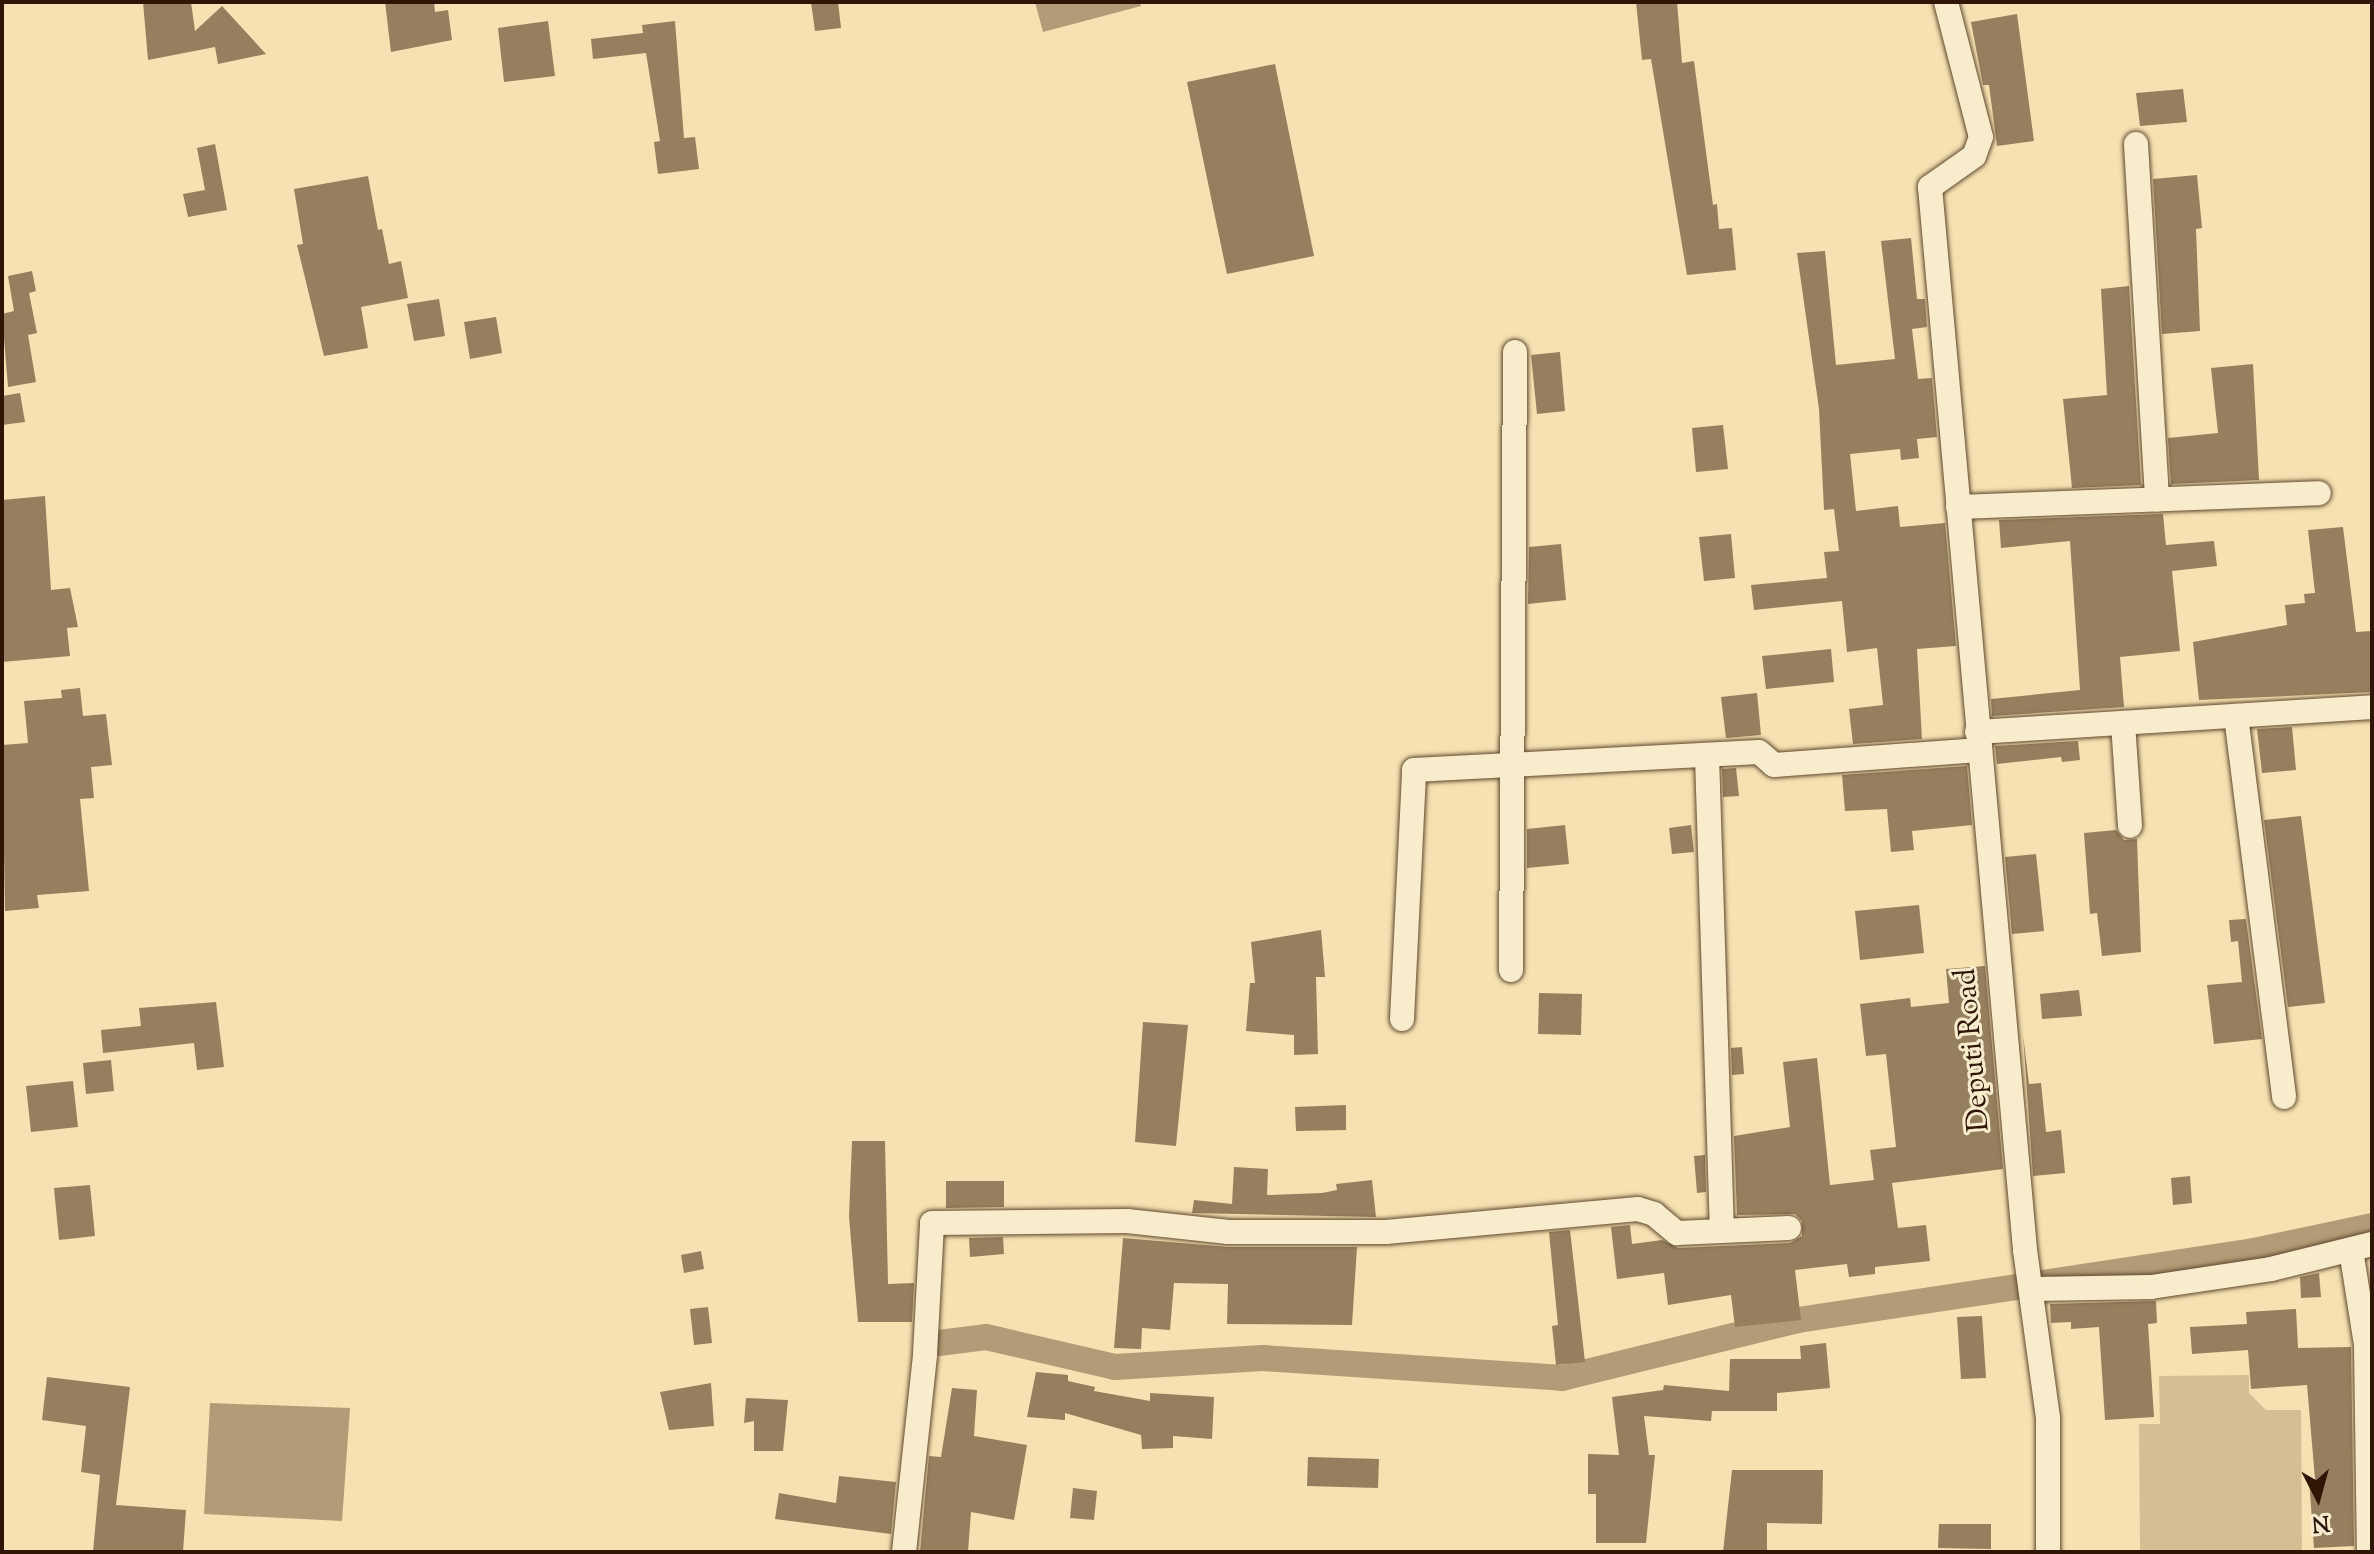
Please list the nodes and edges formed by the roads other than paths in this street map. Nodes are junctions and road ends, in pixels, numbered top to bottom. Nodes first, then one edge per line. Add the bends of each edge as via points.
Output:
1 (1946, 2) edge
2 (2136, 144) dead end
3 (1515, 352) dead end
4 (2319, 493) dead end
5 (2157, 499) junction
6 (1958, 507) junction
7 (2372, 707) edge
8 (2236, 716) junction
9 (2123, 723) junction
10 (1978, 741) junction
11 (1707, 756) junction
12 (1512, 766) junction
13 (2130, 826) dead end
14 (1511, 970) dead end
15 (1402, 1019) dead end
16 (2284, 1097) dead end
17 (1789, 1228) dead end
18 (1722, 1230) junction
19 (2362, 1247) edge
20 (2033, 1289) junction
21 (904, 1552) edge
22 (2048, 1552) edge
23 (2369, 1552) edge

1 - 6 street, Deputi Road via 1981,137 1974,156 1930,187
2 - 5 street
3 - 12 street
4 - 5 street
5 - 6 street
6 - 10 street, Deputi Road
7 - 8 street
8 - 9 street
8 - 16 street
9 - 10 street
9 - 13 street
10 - 11 street via 1774,765 1759,752
10 - 20 street, Deputi Road
11 - 12 street
11 - 18 street
12 - 14 street
12 - 15 street via 1414,770
17 - 18 street
18 - 21 street via 1677,1233 1654,1214 1638,1209 1386,1232 1228,1232 1127,1221 932,1223 919,1427
19 - 20 street via 2271,1269 2151,1287
19 - 23 street
20 - 22 street, Deputi Road via 2048,1418

